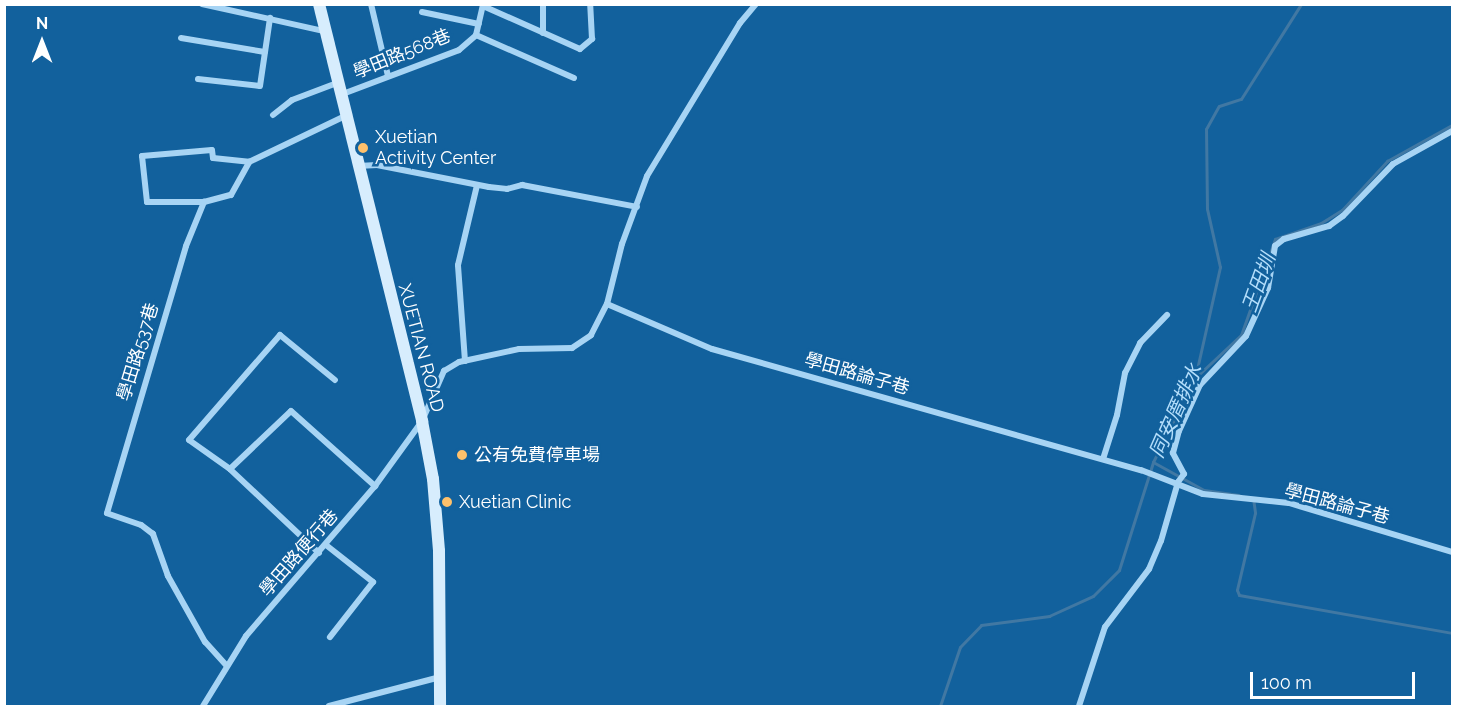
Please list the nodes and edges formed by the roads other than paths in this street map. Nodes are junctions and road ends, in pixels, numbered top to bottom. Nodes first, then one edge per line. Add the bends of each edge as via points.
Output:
1 (202, 4) edge
2 (319, 4) edge
3 (371, 4) edge
4 (543, 4) edge
5 (590, 4) edge
6 (756, 4) edge
7 (483, 5) edge
8 (422, 12) dead end
9 (270, 18) junction
10 (479, 24) junction
11 (325, 31) junction
12 (543, 33) junction
13 (476, 35) junction
14 (181, 38) dead end
15 (265, 52) junction
16 (388, 76) junction
17 (574, 78) dead end
18 (198, 79) dead end
19 (338, 89) junction
20 (273, 115) dead end
21 (345, 116) junction
22 (1452, 131) edge
23 (249, 162) junction
24 (357, 166) junction
25 (477, 185) junction
26 (204, 202) junction
27 (636, 207) junction
28 (607, 303) junction
29 (1167, 315) dead end
30 (465, 361) junction
31 (335, 380) dead end
32 (422, 421) junction
33 (1103, 459) junction
34 (231, 469) junction
35 (1178, 482) junction
36 (375, 486) junction
37 (326, 545) junction
38 (1452, 552) edge
39 (319, 553) junction
40 (330, 637) dead end
41 (226, 665) junction
42 (440, 677) junction
43 (203, 706) edge
44 (329, 706) edge
45 (440, 706) edge
46 (1079, 706) edge

1 - 9 street
2 - 11 main road, XUETIAN ROAD
3 - 16 street
4 - 12 street
5 - 12 street via 592,39 580,49
6 - 27 street via 740,23 674,130 647,176
7 - 10 street, 學田路568巷
7 - 12 street
8 - 10 street
9 - 11 street
9 - 15 street
10 - 13 street, 學田路568巷
11 - 19 main road, XUETIAN ROAD
13 - 16 street, 學田路568巷 via 459,50
13 - 17 street
14 - 15 street
15 - 18 street via 260,86
16 - 19 street, 學田路568巷
19 - 20 street, 學田路568巷 via 292,100
19 - 21 main road, XUETIAN ROAD
21 - 23 street
21 - 24 main road, XUETIAN ROAD
22 - 35 street via 1393,164 1336,221 1284,239 1275,246 1268,288 1246,336 1200,385 1179,431 1173,453 1184,474
23 - 26 street via 231,195
23 - 26 street via 213,158 212,150 142,156 147,202
24 - 25 street via 377,165
24 - 32 main road, XUETIAN ROAD
25 - 27 street via 507,189 522,185
25 - 30 street via 458,265
26 - 41 street, 學田路537巷 via 186,246 107,513 141,525 153,534 168,576 205,642
27 - 28 street
28 - 30 street via 591,335 572,348 519,349
28 - 33 street, 學田路論子巷 via 712,349
29 - 33 street via 1140,343 1125,373
30 - 32 street via 444,371
31 - 34 street via 280,335 189,440
32 - 36 street, 學田路便行巷
32 - 42 main road, XUETIAN ROAD via 439,551
33 - 35 street, 學田路論子巷
34 - 36 street via 291,411
34 - 39 street
35 - 38 street, 學田路論子巷 via 1203,494 1289,503
35 - 46 street via 1149,569 1105,627
36 - 37 street, 學田路便行巷
37 - 39 street, 學田路便行巷
37 - 40 street via 373,582
39 - 41 street, 學田路便行巷 via 246,636
41 - 43 street, 學田路便行巷
42 - 44 street
42 - 45 main road, XUETIAN ROAD

